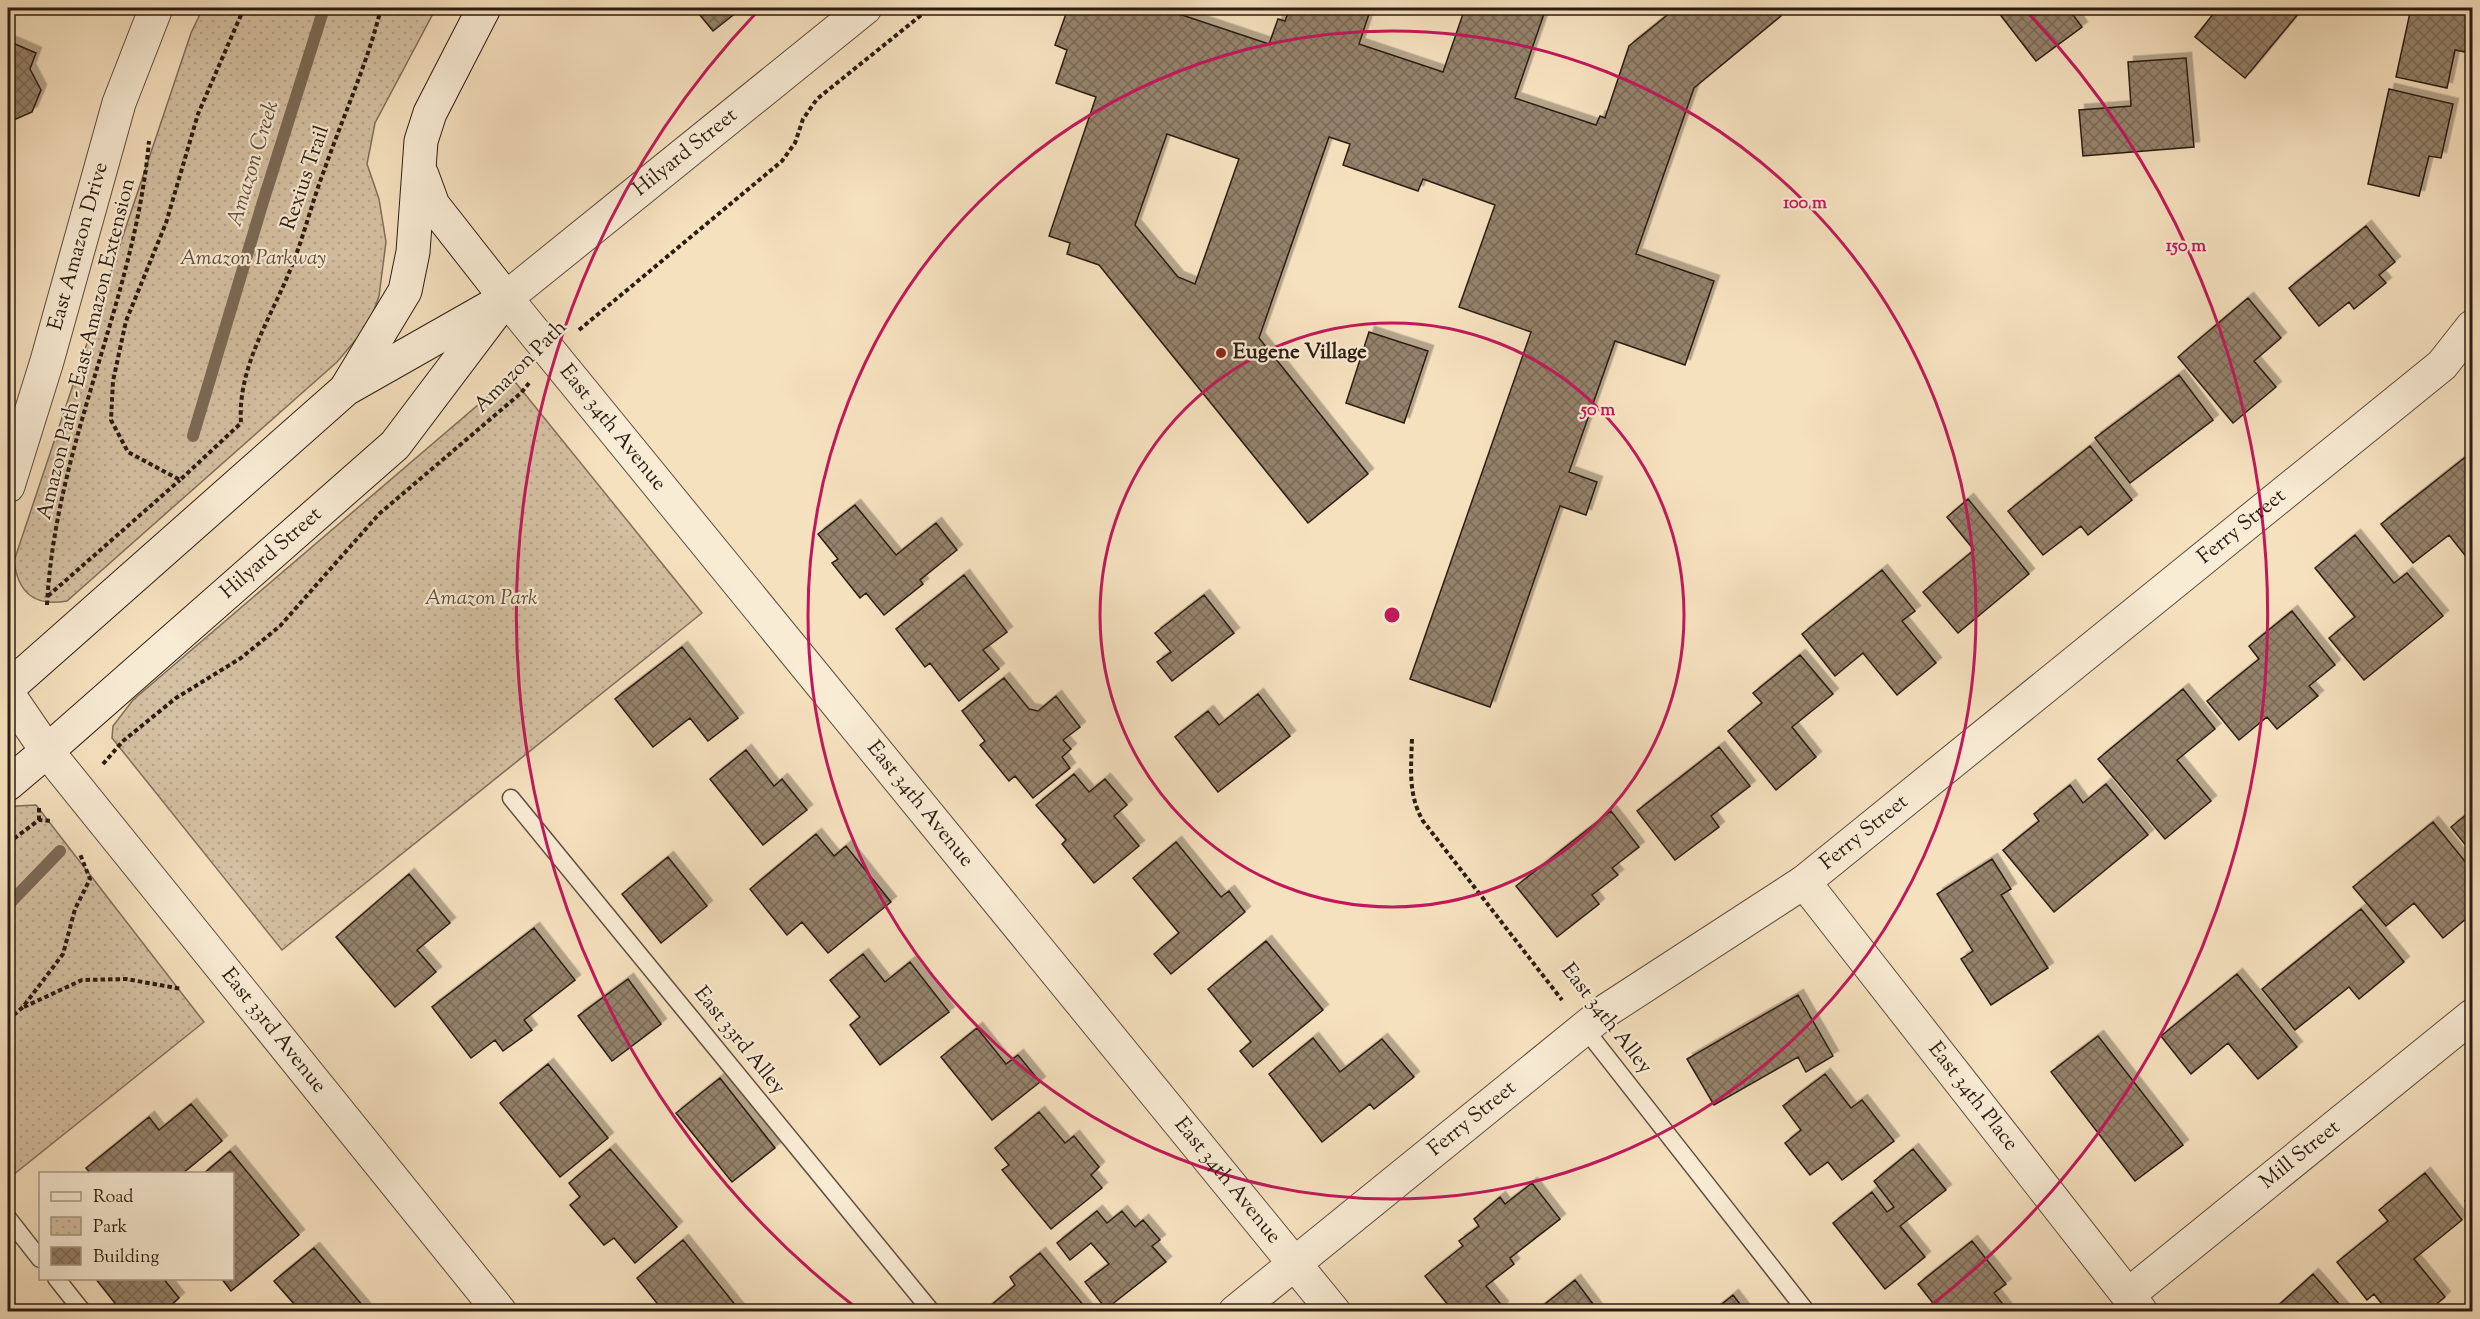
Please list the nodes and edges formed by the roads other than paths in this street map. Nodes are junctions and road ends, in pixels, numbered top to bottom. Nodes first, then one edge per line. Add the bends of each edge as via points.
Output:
1 (156, 8) edge
2 (484, 8) edge
3 (865, 8) edge
4 (420, 168) junction
5 (506, 298) junction
6 (2472, 327) edge
7 (346, 388) junction
8 (8, 486) edge
9 (8, 688) edge
10 (8, 694) edge
11 (47, 751) junction
12 (8, 784) edge
13 (511, 798) dead end
14 (1804, 882) junction
15 (2472, 1016) edge
16 (1585, 1029) junction
17 (8, 1218) edge
18 (39, 1258) edge
19 (1295, 1263) junction
20 (59, 1280) edge
21 (2134, 1303) edge
22 (83, 1311) edge
23 (501, 1311) edge
24 (932, 1311) edge
25 (1235, 1311) edge
26 (1335, 1311) edge
27 (1807, 1311) edge

1 - 8 street, East Amazon Drive via 119,103
2 - 4 street via 430,113 421,141
3 - 5 street, Hilyard Street
4 - 5 street, East 34th Avenue via 433,205
4 - 7 street via 413,252 405,291
5 - 7 street, Hilyard Street
5 - 11 street, Hilyard Street via 395,445
5 - 19 street, East 34th Avenue
6 - 14 street, Ferry Street via 2442,365
7 - 9 street, Hilyard Street
10 - 11 street
11 - 12 street, Hilyard Street
11 - 23 street, East 33rd Avenue
13 - 24 lane, East 33rd Alley
14 - 16 street, Ferry Street via 1630,994
14 - 21 street, East 34th Place
15 - 21 street, Mill Street
16 - 19 street, Ferry Street
16 - 27 lane, East 34th Alley
17 - 18 lane
19 - 25 street, Ferry Street
19 - 26 street, East 34th Avenue
20 - 22 lane

